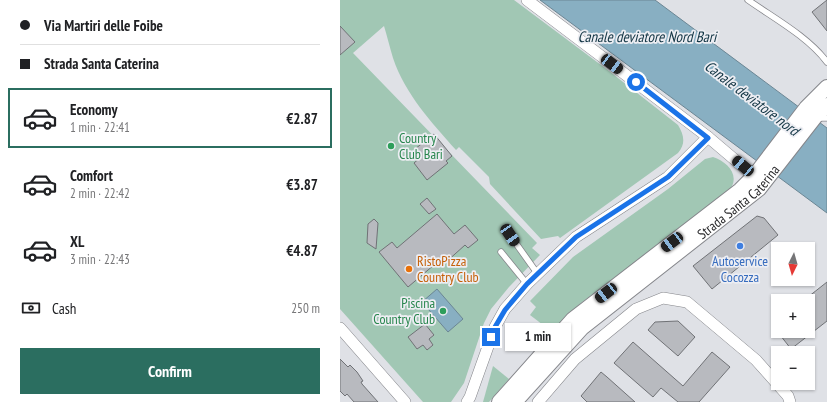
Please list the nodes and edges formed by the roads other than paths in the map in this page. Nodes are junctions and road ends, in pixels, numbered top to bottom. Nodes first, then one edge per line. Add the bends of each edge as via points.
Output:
1 (527, 0) edge
2 (748, 0) edge
3 (827, 62) edge
4 (827, 87) edge
5 (827, 106) edge
6 (817, 114) edge
7 (708, 138) junction
8 (762, 173) junction
9 (510, 235) dead end
10 (501, 252) dead end
11 (537, 273) junction
12 (527, 284) junction
13 (340, 328) edge
14 (405, 402) edge
15 (467, 402) edge
16 (499, 402) edge
17 (516, 402) edge
18 (538, 402) edge
19 (790, 402) edge

1 - 7 street
2 - 3 lane via 799,35
4 - 6 street, Strada Santa Caterina
5 - 6 street, Strada Santa Caterina
6 - 8 street, Strada Santa Caterina
7 - 8 street
7 - 11 street via 668,177 576,237
8 - 16 street, Strada Santa Caterina via 573,318
8 - 17 street, Strada Santa Caterina via 759,189 582,328
9 - 11 lane
10 - 12 lane
11 - 12 street
12 - 15 street via 505,310 495,327
13 - 14 street
18 - 19 street via 575,359 636,309 663,298 687,302 756,360 788,396

